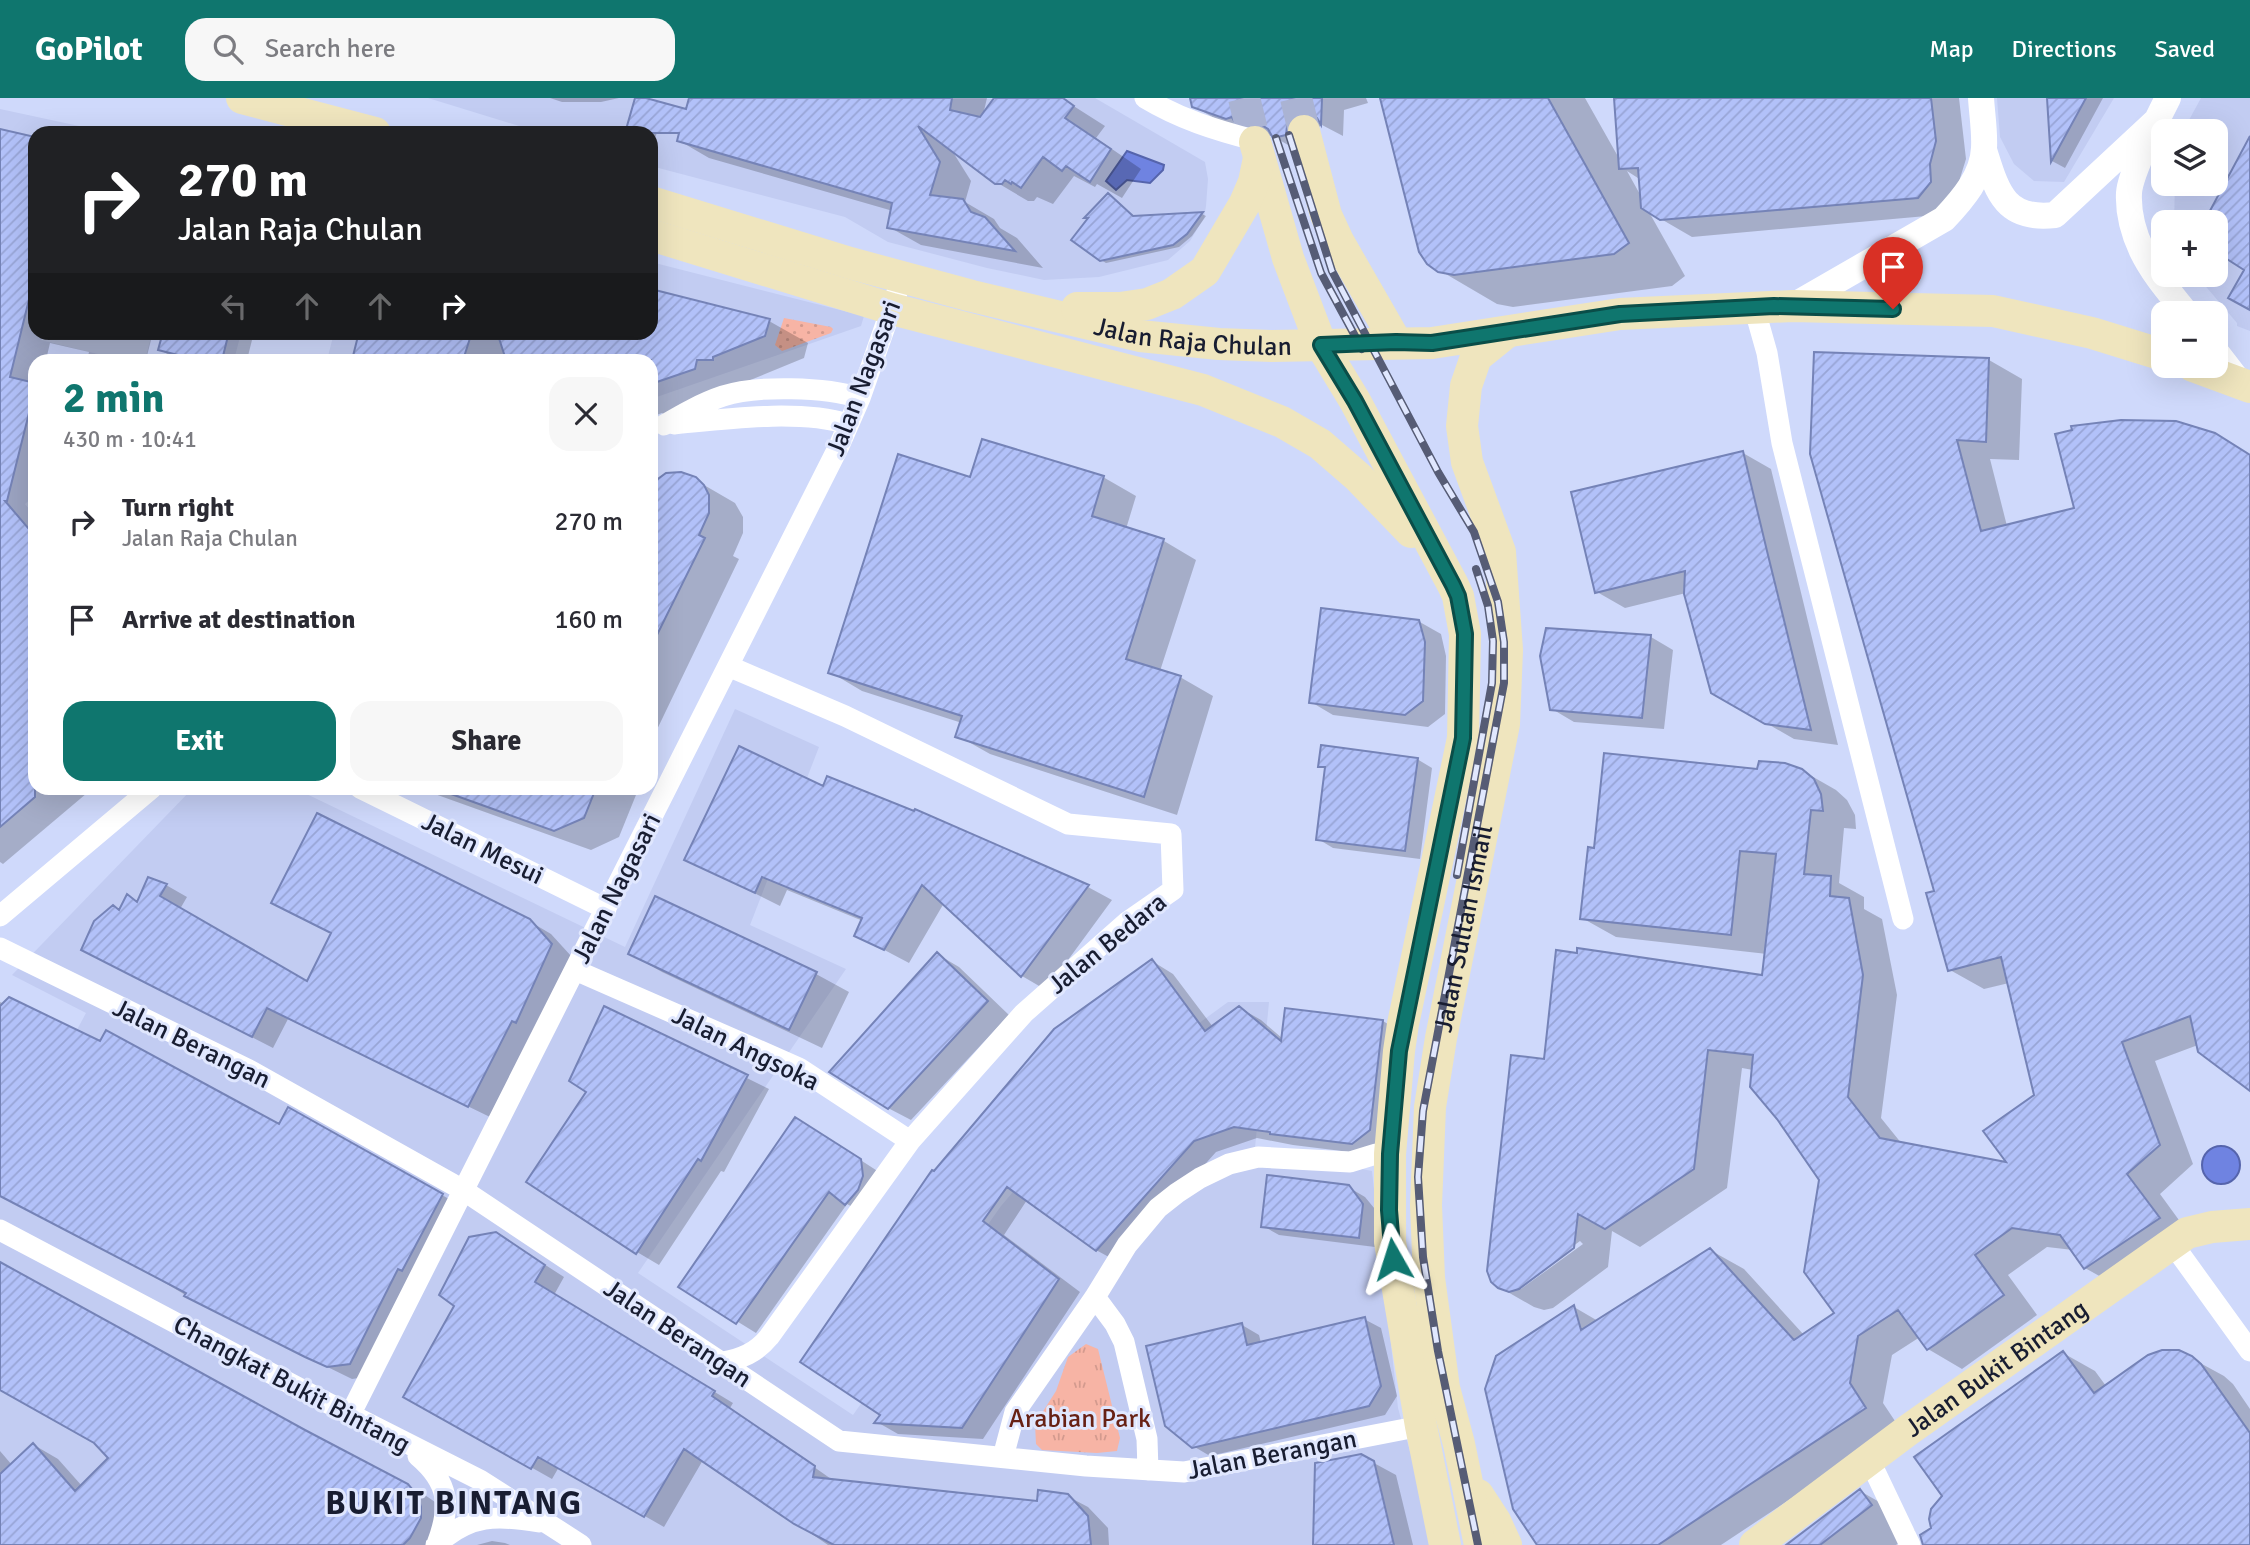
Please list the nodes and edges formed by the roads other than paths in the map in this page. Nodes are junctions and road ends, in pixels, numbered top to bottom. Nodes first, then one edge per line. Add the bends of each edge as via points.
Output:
1 (242, 98) edge
2 (1145, 98) edge
3 (1981, 98) edge
4 (2162, 109) edge
5 (348, 126) edge
6 (1304, 131) tunnel mouth
7 (1256, 147) junction
8 (1984, 150) junction
9 (658, 204) edge
10 (658, 237) edge
11 (902, 278) junction
12 (2177, 301) edge
13 (1009, 304) junction
14 (1793, 306) junction
15 (1754, 307) junction
16 (891, 309) junction
17 (1508, 331) junction
18 (1396, 342) junction
19 (1321, 345) junction
20 (2151, 351) edge
21 (2228, 366) edge
22 (2226, 378) edge
23 (2245, 385) edge
24 (860, 398) junction
25 (848, 424) junction
26 (658, 427) edge
27 (1453, 585) junction
28 (728, 666) junction
29 (144, 795) edge
30 (374, 795) edge
31 (606, 909) junction
32 (0, 916) edge
33 (1903, 919) dead end
34 (0, 948) edge
35 (575, 970) junction
36 (910, 1141) junction
37 (1390, 1154) junction
38 (463, 1190) junction
39 (2250, 1224) edge
40 (0, 1230) edge
41 (2172, 1243) junction
42 (1096, 1297) junction
43 (2250, 1351) edge
44 (722, 1362) junction
45 (350, 1415) junction
46 (1421, 1426) junction
47 (401, 1441) junction
48 (1003, 1457) junction
49 (1870, 1461) junction
50 (1148, 1470) junction
51 (1465, 1475) junction
52 (548, 1524) junction
53 (436, 1545) edge
54 (581, 1545) edge
55 (1445, 1545) edge
56 (1480, 1545) edge
57 (1507, 1545) edge
58 (1755, 1545) edge
59 (1910, 1545) edge

1 - 5 main road
2 - 7 street via 1172,114
3 - 8 street
4 - 8 street via 2055,215 2019,212 2007,203
4 - 12 street via 2129,191 2130,206 2143,253
6 - 18 main road via 1326,215
7 - 13 main road via 1254,182 1245,203 1205,271 1172,294 1120,308
7 - 19 main road, Jalan Sultan Ismail via 1288,258
8 - 14 street via 1969,190 1944,219
9 - 11 main road, Jalan Raja Chulan
10 - 16 main road, Jalan Raja Chulan
11 - 13 main road, Jalan Raja Chulan
11 - 16 street, Jalan Nagasari
13 - 19 main road, Jalan Raja Chulan via 1139,335 1219,344
14 - 15 main road, Jalan Raja Chulan
14 - 20 main road, Jalan Raja Chulan via 1993,312 2092,333
15 - 17 main road, Jalan Raja Chulan via 1620,314
15 - 33 street via 1767,352 1782,443
16 - 24 street, Jalan Nagasari
16 - 27 main road, Jalan Raja Chulan via 1203,390 1282,422 1320,444 1358,477
17 - 18 main road, Jalan Raja Chulan via 1432,343
17 - 51 main road, Jalan Sultan Ismail via 1476,357 1463,412 1467,462 1500,552 1507,650 1504,724 1441,1038 1430,1107 1426,1205 1429,1278 1444,1388
18 - 19 main road, Jalan Raja Chulan
19 - 27 main road, Jalan Sultan Ismail
21 - 23 street
22 - 23 main road
24 - 25 street, Jalan Nagasari
24 - 26 street via 842,392 751,391 724,396
25 - 26 street via 811,417
25 - 28 street, Jalan Nagasari
27 - 37 main road, Jalan Sultan Ismail via 1465,634 1463,738 1403,1024
28 - 31 street, Jalan Nagasari
28 - 36 street, Jalan Bedara via 845,716 1068,824 1171,834 1173,890 1127,922 1031,1006
29 - 32 street
30 - 31 street, Jalan Mesui
31 - 35 street, Jalan Nagasari
34 - 38 street, Jalan Berangan via 249,1070
35 - 36 street, Jalan Angsoka via 799,1068
35 - 38 street, Jalan Nagasari
36 - 44 street, Jalan Bedara via 769,1338 759,1349
37 - 42 street via 1350,1162 1258,1157 1200,1178 1158,1208 1127,1245
37 - 46 main road, Jalan Sultan Ismail via 1390,1242
38 - 44 street, Jalan Berangan
38 - 45 street, Jalan Nagasari
39 - 41 main road, Jalan Bukit Bintang via 2200,1229
40 - 45 street, Changkat Bukit Bintang
41 - 43 street
41 - 49 main road, Jalan Bukit Bintang
42 - 48 street via 1015,1412
42 - 50 street via 1124,1342 1147,1439
44 - 48 street, Jalan Berangan via 839,1441
45 - 47 street, Changkat Bukit Bintang
46 - 50 street, Jalan Berangan via 1184,1472
46 - 55 main road, Jalan Sultan Ismail
47 - 52 street, Changkat Bukit Bintang via 480,1480
47 - 53 street via 432,1468 444,1489 446,1516
48 - 50 street, Jalan Berangan
49 - 58 main road, Jalan Bukit Bintang
49 - 59 street
51 - 56 main road, Jalan Sultan Ismail
51 - 57 main road
52 - 53 street via 488,1517 452,1531
52 - 54 street, Changkat Bukit Bintang

